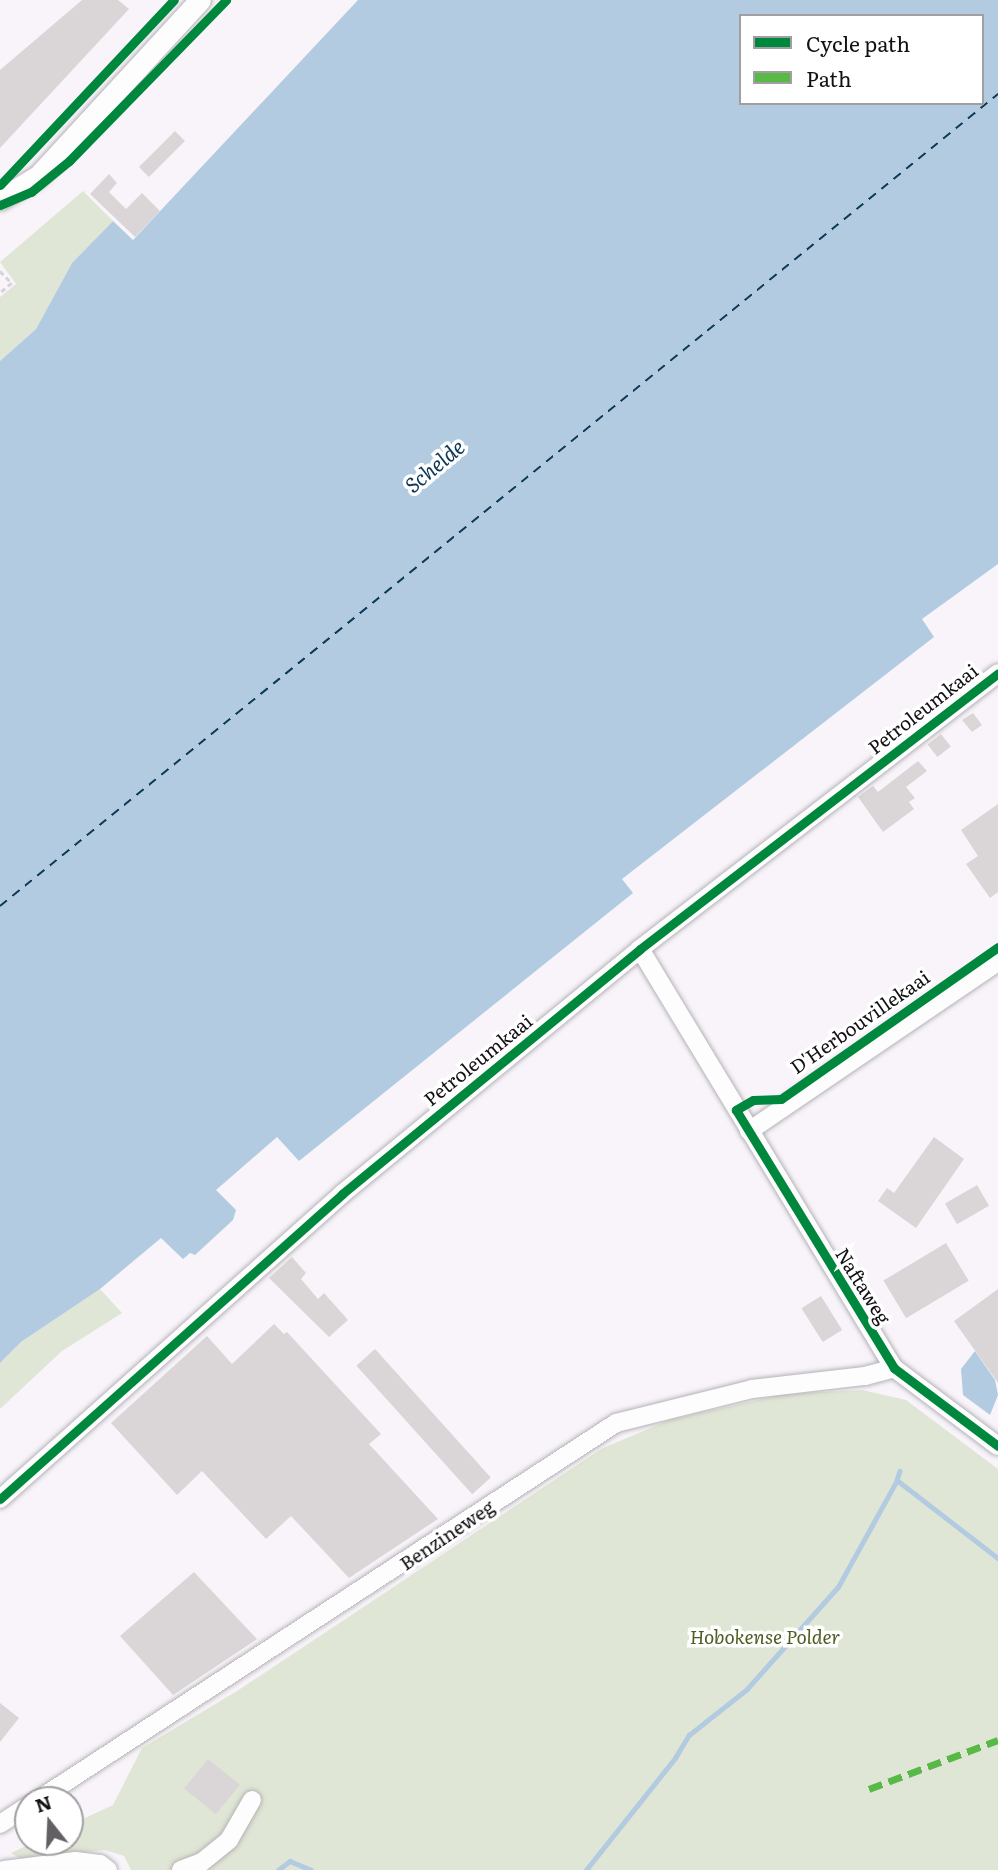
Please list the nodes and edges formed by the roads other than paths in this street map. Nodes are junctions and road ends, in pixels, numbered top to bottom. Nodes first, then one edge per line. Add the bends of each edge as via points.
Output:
1 (200, 0) edge
2 (0, 199) edge
3 (997, 677) edge
4 (640, 949) junction
5 (998, 962) edge
6 (749, 1131) junction
7 (894, 1368) junction
8 (998, 1446) edge
9 (0, 1499) edge
10 (59, 1786) edge
11 (252, 1800) dead end
12 (4, 1870) edge
13 (108, 1870) edge
14 (181, 1870) edge

1 - 2 street via 38,176
3 - 4 street, Petroleumkaai
4 - 6 street, Naftaweg
4 - 9 street, Petroleumkaai via 342,1194
5 - 6 street, D'Herbouvillekaai
6 - 7 street, Naftaweg
7 - 8 street, Naftaweg
7 - 10 street, Benzineweg via 865,1376 752,1389 616,1423
11 - 14 street via 229,1840 202,1862
12 - 13 street via 75,1861 100,1864

